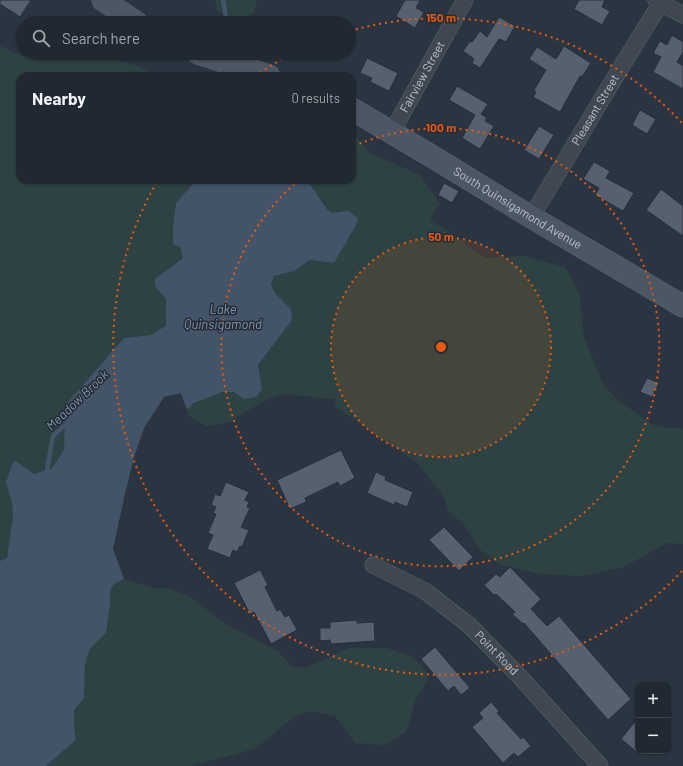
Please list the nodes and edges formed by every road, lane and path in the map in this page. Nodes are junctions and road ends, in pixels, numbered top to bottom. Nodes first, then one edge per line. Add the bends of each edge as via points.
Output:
1 (465, 0) edge
2 (107, 1) edge
3 (658, 1) edge
4 (683, 15) edge
5 (127, 16) edge
6 (220, 60) edge
7 (257, 72) edge
8 (356, 111) edge
9 (392, 132) junction
10 (531, 217) junction
11 (682, 303) edge
12 (373, 565) dead end
13 (600, 766) edge

1 - 9 street, Fairview Street
2 - 5 main road
3 - 4 street
3 - 10 street, Pleasant Street
6 - 7 main road
8 - 9 main road, South Quinsigamond Avenue
9 - 10 main road, South Quinsigamond Avenue
10 - 11 main road, South Quinsigamond Avenue
12 - 13 street, Point Road via 424,591 469,625 522,679

